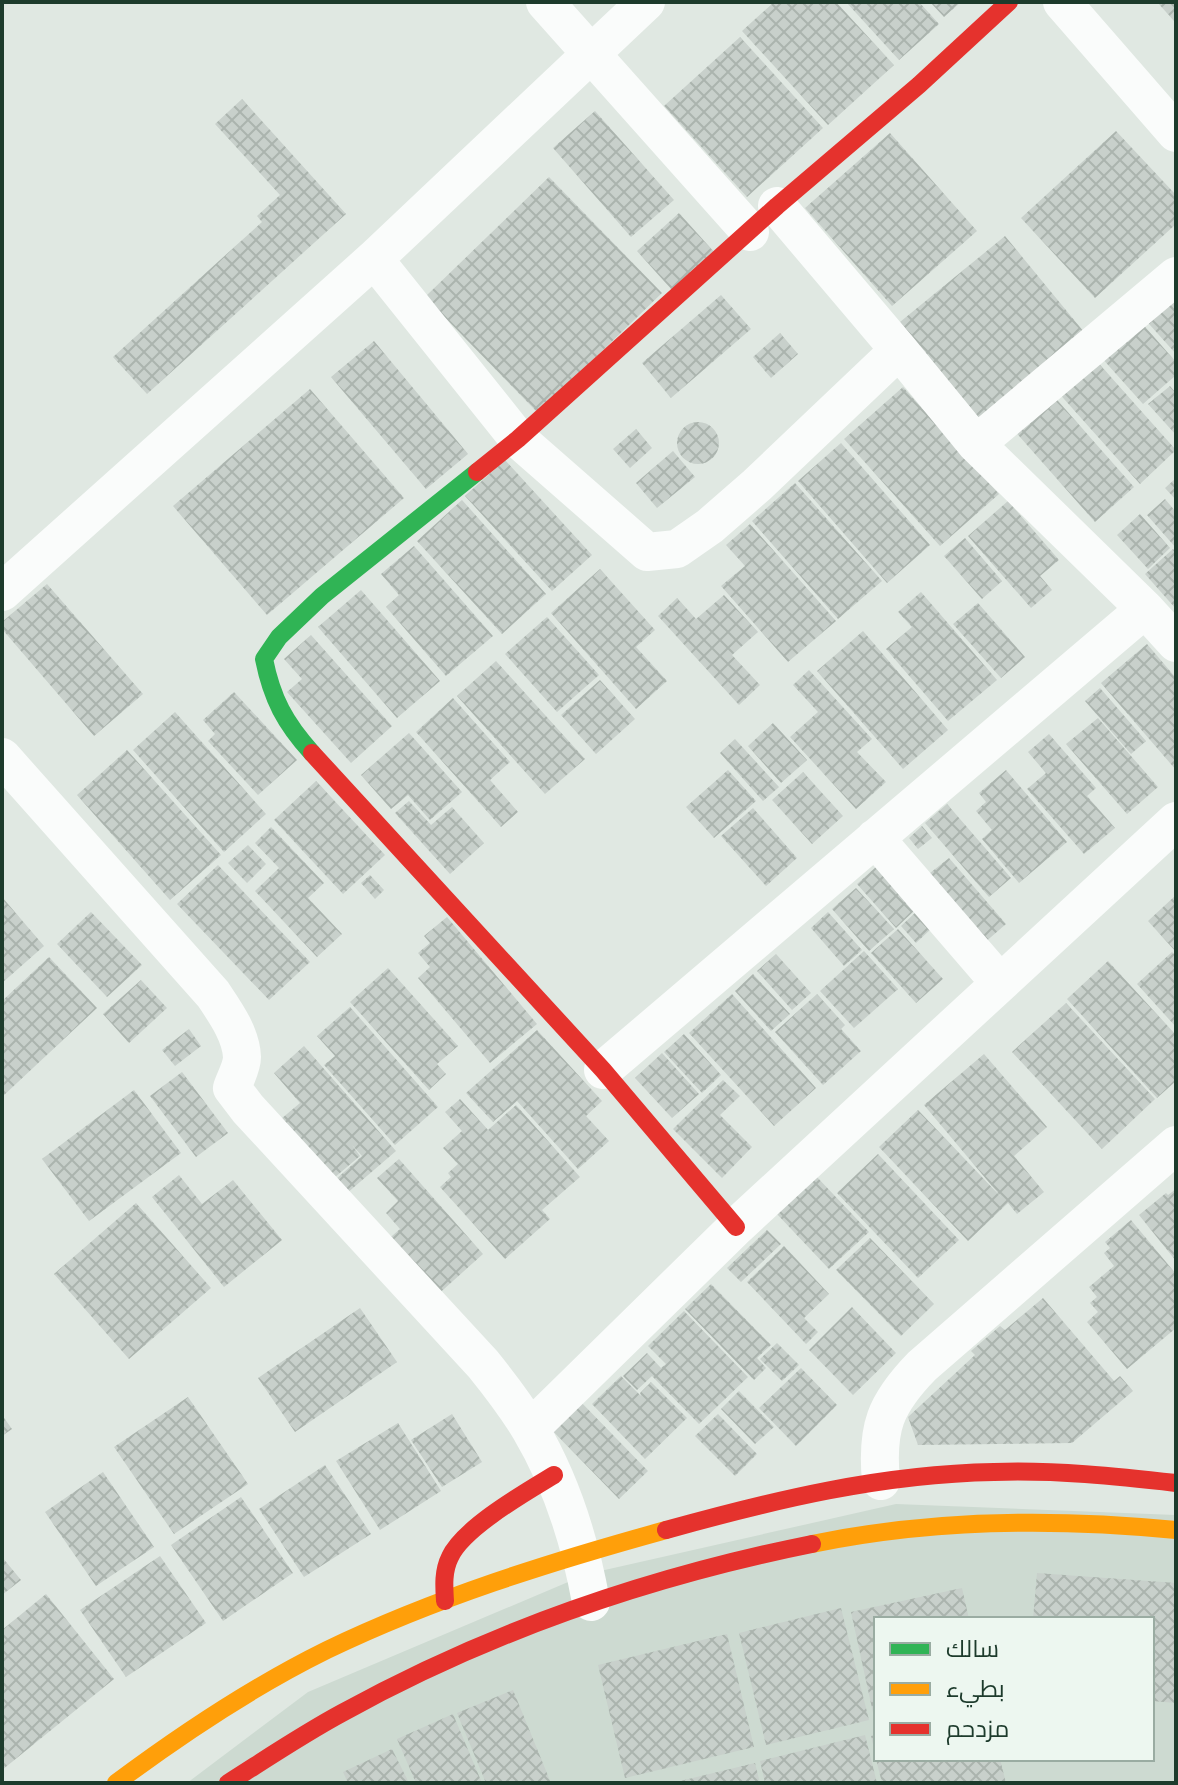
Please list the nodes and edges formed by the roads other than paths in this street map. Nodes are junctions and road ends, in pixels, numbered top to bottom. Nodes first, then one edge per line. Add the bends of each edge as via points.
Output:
1 (545, 2) edge
2 (646, 2) edge
3 (1009, 2) edge
4 (1062, 2) edge
5 (591, 53) junction
6 (1176, 133) edge
7 (777, 206) junction
8 (750, 232) junction
9 (374, 259) junction
10 (1176, 276) edge
11 (899, 350) junction
12 (518, 439) junction
13 (976, 444) junction
14 (2, 592) edge
15 (1145, 609) junction
16 (1176, 643) edge
17 (2, 757) edge
18 (1176, 821) edge
19 (875, 838) junction
20 (1000, 983) junction
21 (603, 1070) junction
22 (1176, 1145) edge
23 (736, 1227) junction
24 (530, 1429) junction
25 (554, 1475) junction
26 (881, 1481) junction
27 (1176, 1483) edge
28 (1176, 1530) edge
29 (582, 1554) junction
30 (445, 1601) junction
31 (591, 1602) junction
32 (116, 1783) edge
33 (228, 1783) edge

1 - 5 street
2 - 5 street
3 - 7 street
4 - 6 street
5 - 8 street
5 - 9 street
7 - 8 street
7 - 11 street
8 - 12 street
9 - 12 street
9 - 14 street
10 - 13 street
11 - 12 street via 757,485 677,549 647,552
11 - 13 street
12 - 21 street via 322,596 264,659 277,705 293,732
13 - 15 street
15 - 16 street
15 - 19 street
17 - 24 street via 213,994 236,1035 242,1059 232,1088 248,1109 483,1364
18 - 20 street
19 - 20 street
19 - 21 street
20 - 23 street
21 - 23 street
22 - 26 street via 904,1385 881,1430
23 - 24 street
24 - 25 street
25 - 29 street
25 - 30 street via 459,1542 446,1565
26 - 27 street via 1053,1472
26 - 29 street via 763,1504
28 - 31 street via 1061,1522 906,1529 741,1559
29 - 30 street
29 - 31 street
30 - 32 street via 269,1681
31 - 33 street via 423,1670

